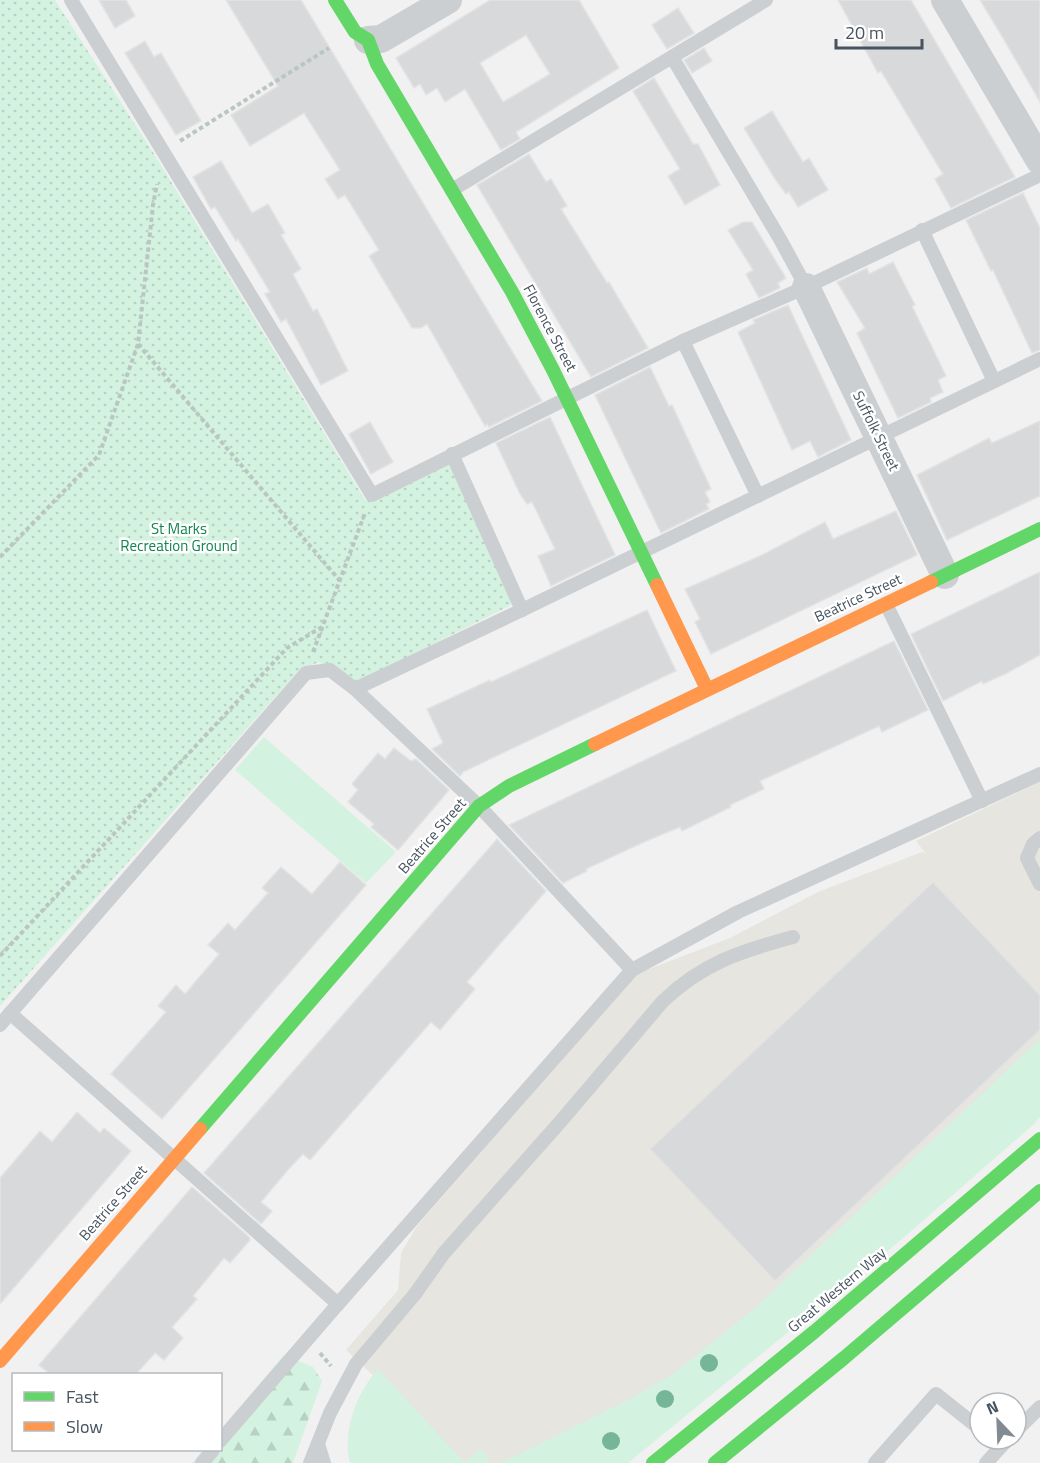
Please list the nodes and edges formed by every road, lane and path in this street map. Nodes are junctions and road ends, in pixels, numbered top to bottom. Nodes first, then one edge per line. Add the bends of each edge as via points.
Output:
1 (71, 0) edge
2 (335, 0) edge
3 (448, 0) edge
4 (765, 0) edge
5 (945, 0) edge
6 (362, 36) junction
7 (672, 57) junction
8 (164, 150) junction
9 (1040, 161) edge
10 (1040, 175) edge
11 (452, 190) junction
12 (922, 230) junction
13 (806, 286) junction
14 (683, 341) junction
15 (138, 344) junction
16 (1040, 359) edge
17 (994, 381) junction
18 (567, 398) junction
19 (878, 436) junction
20 (452, 454) junction
21 (372, 495) junction
22 (758, 496) junction
23 (1040, 530) edge
24 (640, 553) junction
25 (0, 557) edge
26 (945, 575) junction
27 (340, 581) junction
28 (886, 604) junction
29 (522, 610) junction
30 (322, 627) junction
31 (306, 673) junction
32 (355, 689) junction
33 (707, 689) junction
34 (1040, 774) edge
35 (982, 801) junction
36 (479, 806) junction
37 (1040, 838) edge
38 (1040, 884) edge
39 (793, 937) dead end
40 (0, 956) edge
41 (632, 970) junction
42 (10, 1013) junction
43 (0, 1025) edge
44 (1040, 1139) edge
45 (174, 1157) junction
46 (1040, 1191) edge
47 (338, 1304) junction
48 (308, 1339) junction
49 (0, 1361) edge
50 (344, 1382) junction
51 (1040, 1407) edge
52 (1028, 1419) edge
53 (968, 1420) edge
54 (222, 1439) edge
55 (318, 1444) junction
56 (211, 1451) edge
57 (202, 1463) edge
58 (310, 1463) edge
59 (324, 1463) edge
60 (652, 1463) edge
61 (715, 1463) edge
62 (875, 1463) edge

1 - 8 lane
2 - 6 street, Florence Street
3 - 6 street via 381,39
4 - 7 lane
5 - 9 street
6 - 8 path
6 - 11 street, Florence Street
7 - 11 lane
7 - 13 lane
8 - 15 path via 153,205
8 - 21 lane
10 - 12 lane
11 - 18 street, Florence Street via 512,292
12 - 13 lane
12 - 17 lane
13 - 14 lane
13 - 19 street, Suffolk Street
14 - 18 lane
14 - 22 lane
15 - 25 path via 99,455
15 - 27 path
16 - 17 lane
17 - 19 lane
18 - 20 lane
18 - 24 street, Florence Street
19 - 22 lane
19 - 26 street, Suffolk Street
20 - 21 lane
20 - 29 lane
21 - 27 path
22 - 24 lane
23 - 26 street, Beatrice Street
24 - 29 lane
24 - 33 street, Florence Street
26 - 28 street, Beatrice Street
27 - 30 path
28 - 33 street, Beatrice Street
28 - 35 lane
29 - 32 lane
30 - 31 path
30 - 40 path via 287,648
31 - 32 lane via 330,670
31 - 42 lane
32 - 36 lane
33 - 36 street, Beatrice Street via 509,786
34 - 35 lane
35 - 41 lane via 738,912
36 - 41 lane
36 - 45 street, Beatrice Street
37 - 38 lane via 1028,858
39 - 50 lane via 714,964 663,1001 444,1253
41 - 47 lane
42 - 43 lane
42 - 45 lane
44 - 60 street, Great Western Way via 814,1332
45 - 47 lane
45 - 49 street, Beatrice Street
46 - 61 street
47 - 48 lane
48 - 50 path
48 - 54 lane
50 - 55 lane
51 - 52 lane
53 - 62 lane via 936,1394
55 - 58 lane
55 - 59 lane
56 - 57 lane

